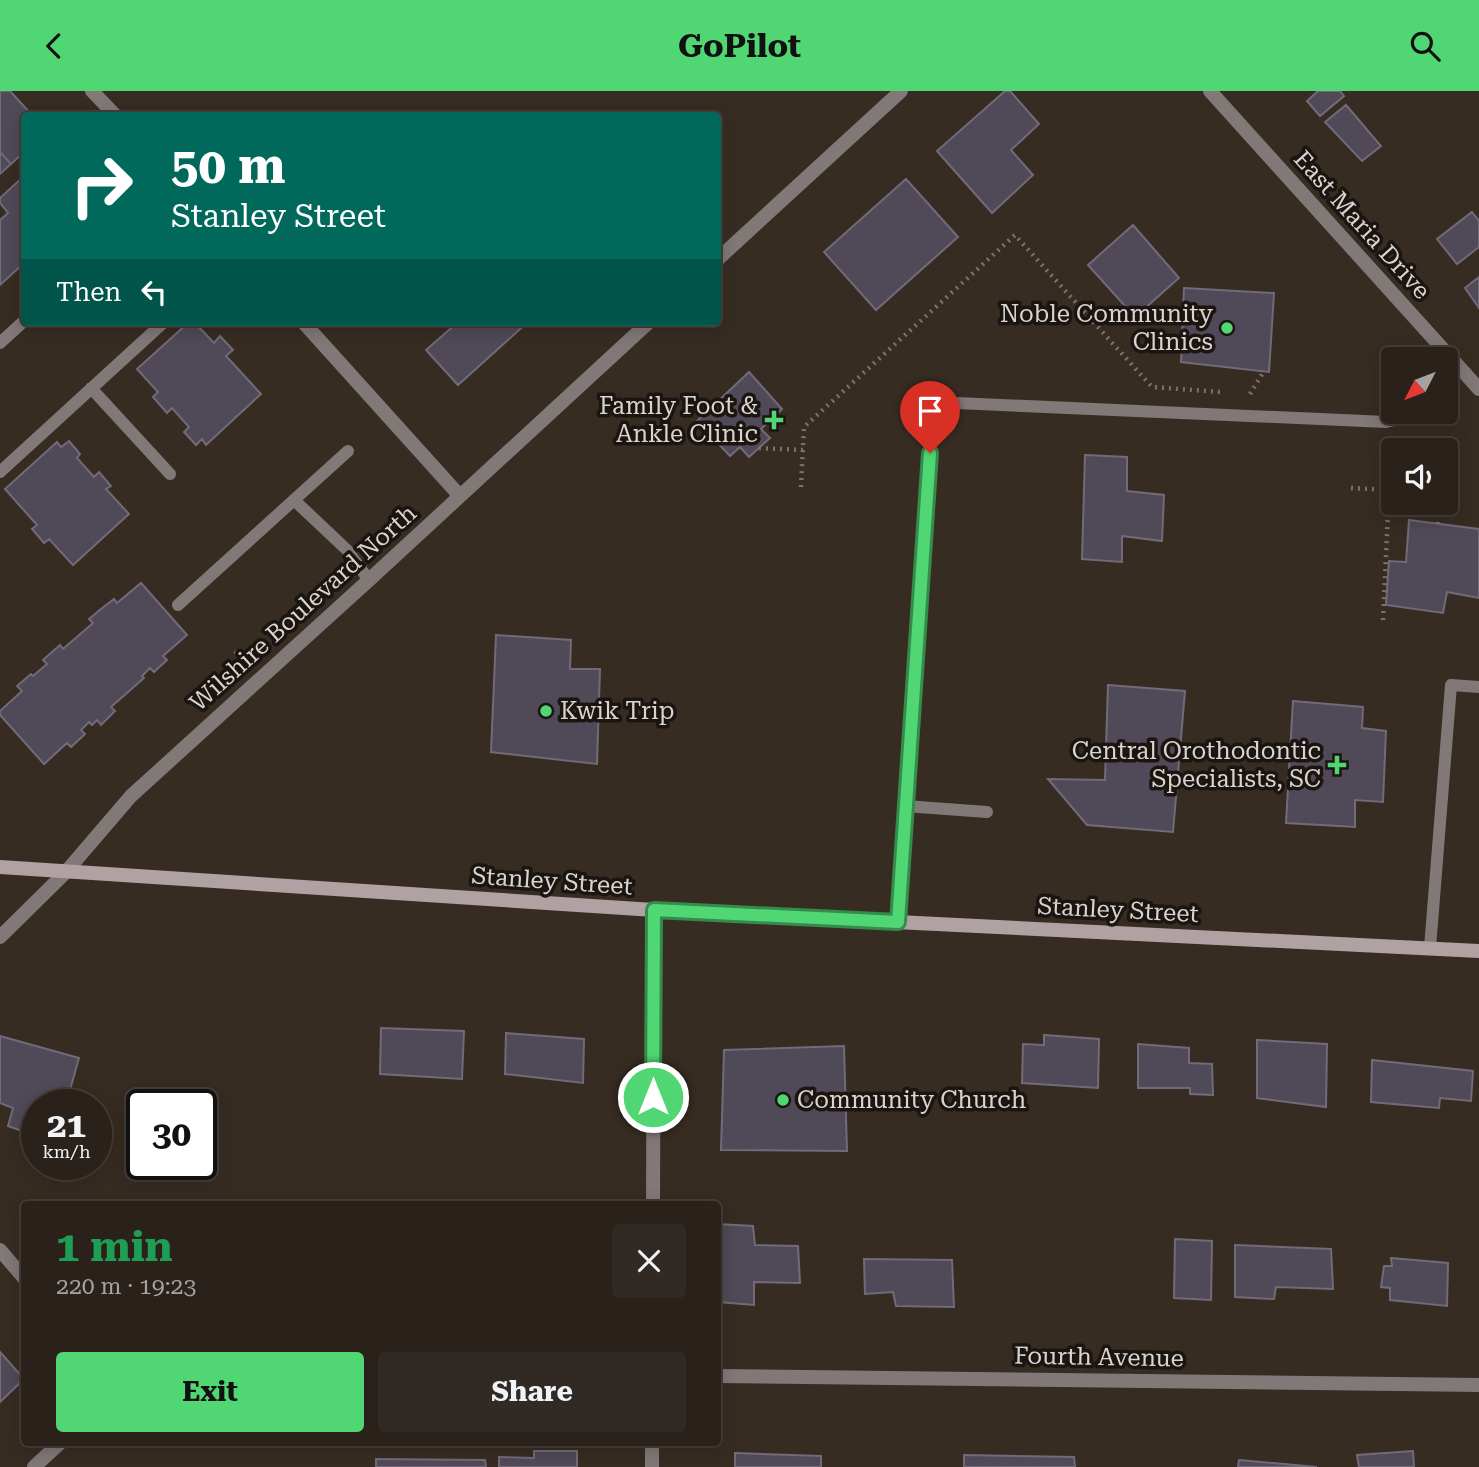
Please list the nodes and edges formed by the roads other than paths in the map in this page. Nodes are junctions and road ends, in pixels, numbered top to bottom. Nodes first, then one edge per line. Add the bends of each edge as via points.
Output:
1 (92, 91) edge
2 (901, 91) edge
3 (1210, 91) edge
4 (111, 112) edge
5 (721, 256) edge
6 (21, 324) edge
7 (160, 326) edge
8 (307, 326) edge
9 (645, 326) edge
10 (0, 343) edge
11 (1459, 366) joint
12 (91, 388) junction
13 (1479, 389) edge
14 (1381, 422) edge
15 (348, 450) dead end
16 (0, 472) edge
17 (170, 474) dead end
18 (459, 495) junction
19 (294, 500) junction
20 (369, 580) junction
21 (178, 605) dead end
22 (1479, 687) edge
23 (905, 806) junction
24 (987, 812) dead end
25 (0, 867) edge
26 (65, 873) junction
27 (654, 910) junction
28 (898, 922) junction
29 (0, 937) edge
30 (1430, 948) junction
31 (1479, 951) edge
32 (653, 1201) edge
33 (0, 1250) edge
34 (21, 1274) edge
35 (721, 1375) edge
36 (1479, 1385) edge
37 (57, 1446) edge
38 (652, 1446) edge
39 (34, 1467) edge
40 (652, 1467) edge

1 - 4 street
2 - 5 street
3 - 11 street, East Maria Drive
6 - 10 lane
7 - 12 lane
8 - 18 street
9 - 18 street, Wilshire Boulevard North
11 - 13 street, East Maria Drive
12 - 16 lane
12 - 17 lane
14 - 23 lane via 934,402
15 - 19 lane
18 - 20 street, Wilshire Boulevard North
19 - 20 lane via 347,550
19 - 21 lane
20 - 26 street, Wilshire Boulevard North via 131,796
22 - 30 lane via 1451,685
23 - 24 lane
23 - 28 lane
25 - 26 street, Stanley Street
26 - 27 street, Stanley Street
26 - 29 street, Wilshire Boulevard North
27 - 28 street, Stanley Street
27 - 32 street
28 - 30 street, Stanley Street
30 - 31 street, Stanley Street
33 - 34 street
35 - 36 street, Fourth Avenue
37 - 39 street
38 - 40 street

